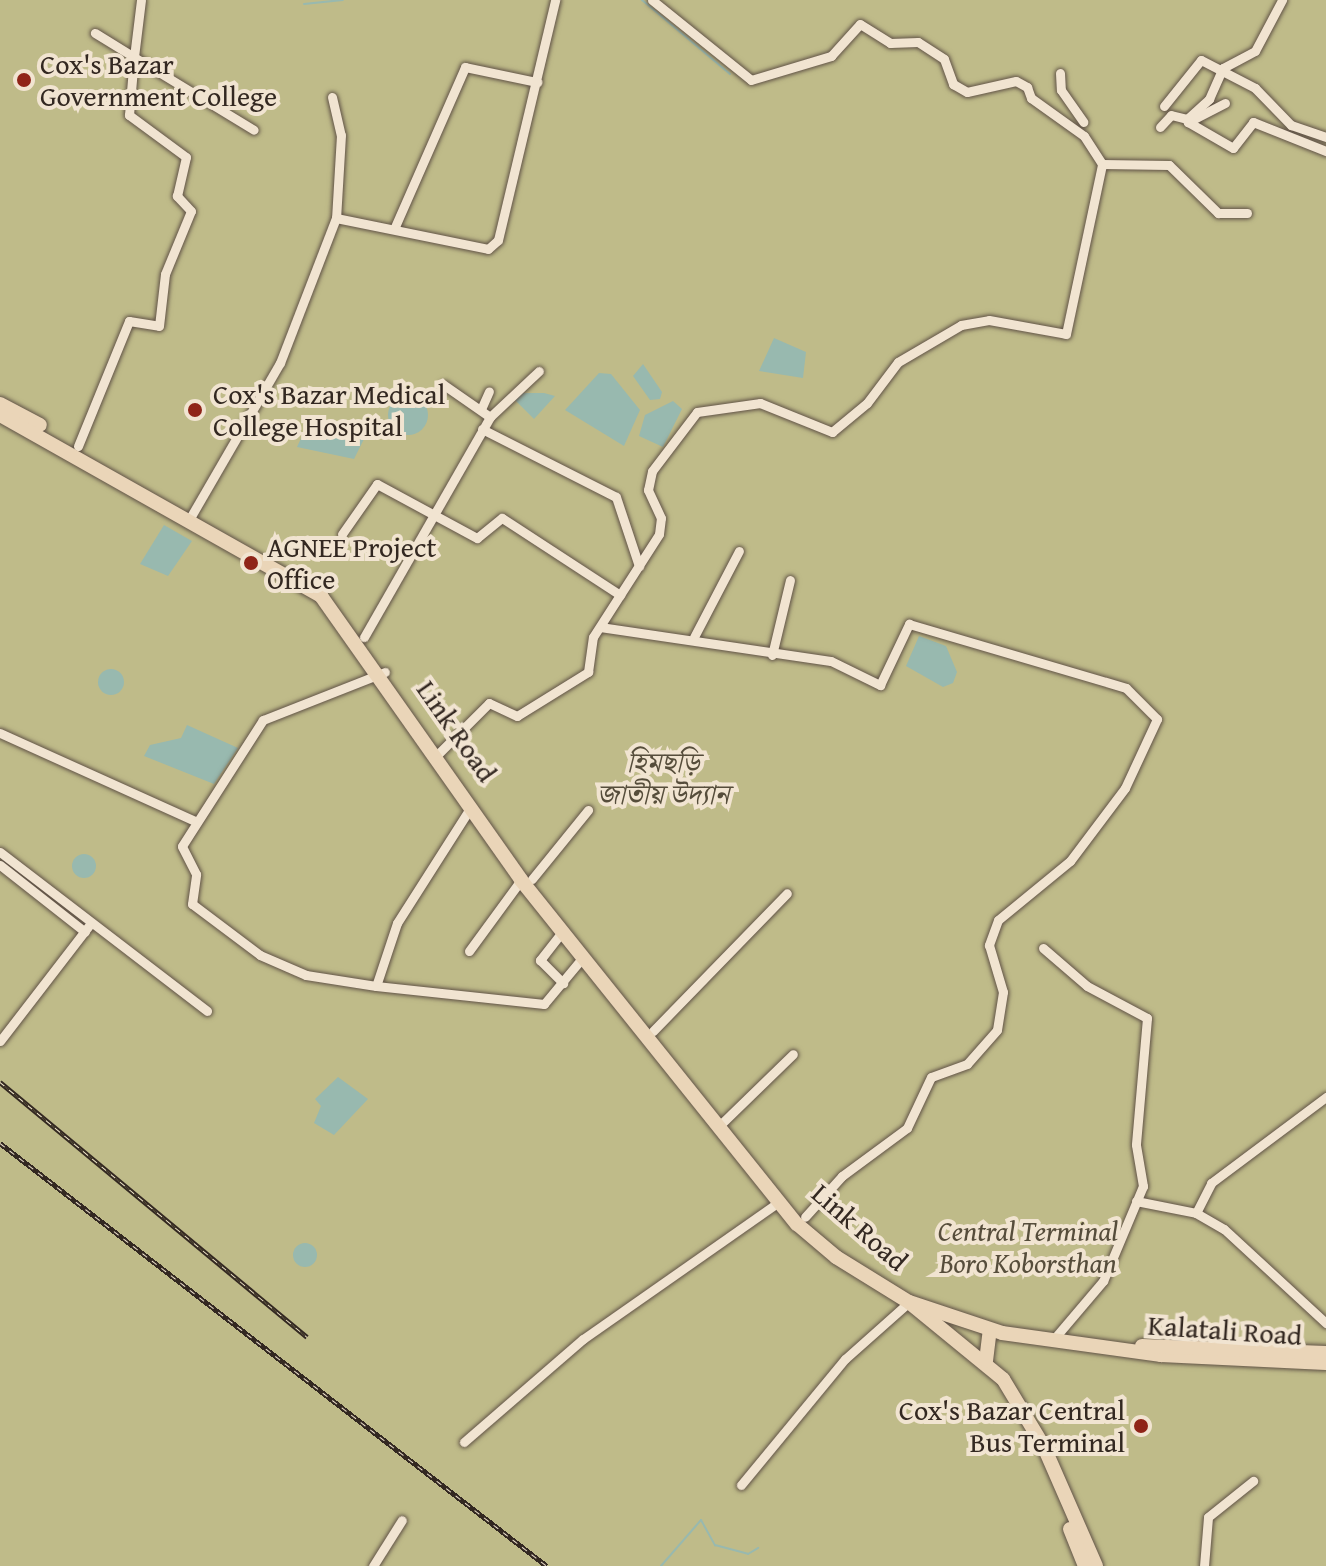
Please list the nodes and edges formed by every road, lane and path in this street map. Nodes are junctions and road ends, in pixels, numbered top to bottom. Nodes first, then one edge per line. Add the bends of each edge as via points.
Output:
1 (141, 0) edge
2 (555, 0) edge
3 (652, 0) edge
4 (1282, 0) edge
5 (95, 33) dead end
6 (134, 57) junction
7 (1223, 68) junction
8 (1060, 73) dead end
9 (537, 82) junction
10 (332, 97) dead end
11 (1225, 103) dead end
12 (1164, 106) dead end
13 (1083, 122) dead end
14 (1160, 127) dead end
15 (254, 130) dead end
16 (1326, 137) edge
17 (1326, 151) edge
18 (1102, 164) junction
19 (1247, 213) dead end
20 (336, 218) junction
21 (394, 229) junction
22 (539, 371) dead end
23 (444, 385) dead end
24 (489, 391) dead end
25 (0, 404) edge
26 (482, 407) junction
27 (0, 415) edge
28 (490, 417) junction
29 (482, 429) junction
30 (78, 446) junction
31 (193, 514) junction
32 (433, 515) junction
33 (342, 534) dead end
34 (739, 551) dead end
35 (639, 566) junction
36 (790, 580) dead end
37 (620, 595) junction
38 (600, 627) junction
39 (364, 637) junction
40 (694, 637) junction
41 (772, 655) junction
42 (381, 673) junction
43 (0, 733) edge
44 (438, 754) junction
45 (469, 810) junction
46 (588, 810) dead end
47 (197, 822) junction
48 (0, 852) edge
49 (0, 865) edge
50 (526, 879) junction
51 (787, 893) dead end
52 (91, 923) junction
53 (85, 932) junction
54 (562, 932) junction
55 (1043, 948) dead end
56 (469, 951) dead end
57 (583, 957) junction
58 (563, 983) junction
59 (376, 986) junction
60 (207, 1011) dead end
61 (653, 1031) junction
62 (0, 1041) edge
63 (793, 1054) dead end
64 (1326, 1097) edge
65 (723, 1123) junction
66 (1136, 1201) junction
67 (779, 1202) junction
68 (1196, 1213) junction
69 (805, 1217) junction
70 (904, 1299) junction
71 (1326, 1323) edge
72 (990, 1330) junction
73 (1053, 1340) junction
74 (1121, 1347) junction
75 (1326, 1353) edge
76 (986, 1361) junction
77 (1326, 1363) edge
78 (464, 1442) dead end
79 (1253, 1481) dead end
80 (741, 1485) dead end
81 (402, 1520) dead end
82 (373, 1566) edge
83 (1085, 1566) edge
84 (1096, 1566) edge
85 (1204, 1566) edge

1 - 6 street
2 - 9 street
3 - 18 street via 751,80 831,56 860,24 890,43 918,42 944,59 953,84 967,92 1016,81 1027,87 1031,98 1084,136
4 - 7 street via 1255,51
5 - 6 street
6 - 15 street
6 - 30 street via 129,115 186,157 177,196 191,211 165,274 159,326 129,321
7 - 12 street via 1201,60 1192,65
7 - 14 street via 1209,99 1187,119 1171,115
7 - 16 street via 1291,125
8 - 13 street via 1061,90
9 - 21 street via 465,67
9 - 21 street via 498,240 488,249
10 - 20 street via 341,135
11 - 17 street via 1188,122 1233,148 1253,122
18 - 19 street via 1169,165 1218,213
18 - 35 street via 1066,334 989,320 961,325 898,362 867,403 832,432 760,403 697,412 648,482 661,526
20 - 21 street
20 - 31 street via 280,363
22 - 28 street
23 - 26 street
24 - 26 street
25 - 30 main road, Link Road
26 - 28 street
27 - 31 main road, Link Road
28 - 29 street
29 - 32 street
29 - 35 street via 616,497
30 - 31 main road, Link Road
31 - 39 main road, Link Road via 303,572
31 - 42 main road, Link Road via 321,596
32 - 33 street via 377,484
32 - 37 street via 477,538 502,518
32 - 39 street
34 - 40 street
35 - 37 street
36 - 41 street
37 - 38 street
38 - 40 street
38 - 44 street via 584,677 517,716 489,703
39 - 42 main road, Link Road
40 - 41 street
41 - 69 street via 831,661 883,685 909,624 1126,688 1157,719 1125,788 1070,861 998,920 989,945 1003,992 997,1030 967,1064 931,1077 907,1128 859,1161
42 - 44 main road, Link Road
42 - 45 main road, Link Road
42 - 47 street via 263,720
43 - 47 street
44 - 50 main road, Link Road
45 - 50 main road, Link Road
45 - 59 street via 397,923
46 - 50 street
47 - 59 street via 182,846 194,864 196,908 285,968
48 - 52 street
49 - 53 street
50 - 54 main road, Link Road
50 - 56 street
50 - 61 main road, Link Road
51 - 61 street
52 - 53 street
52 - 60 street
53 - 62 street
54 - 57 main road, Link Road
54 - 58 street via 540,960
55 - 66 street via 1087,986 1145,1012 1136,1145 1145,1175
57 - 58 street
57 - 65 main road, Link Road
58 - 59 street via 539,1004
61 - 65 main road, Link Road
63 - 65 street
64 - 68 street via 1211,1183
65 - 67 main road, Link Road
65 - 69 main road, Link Road
66 - 68 street
66 - 73 street via 1103,1281
67 - 70 main road, Link Road via 836,1257
67 - 78 street via 558,1358
68 - 71 street
69 - 70 main road, Link Road
70 - 72 main road, Kalatali Road
70 - 76 main road
70 - 80 street via 845,1359
70 - 83 main road via 914,1314 998,1385 1037,1452
72 - 73 main road, Kalatali Road
72 - 76 main road
73 - 74 main road, Kalatali Road
74 - 75 main road, Kalatali Road
74 - 77 main road, Kalatali Road
76 - 84 main road via 1021,1404
79 - 85 street via 1208,1517
81 - 82 street

